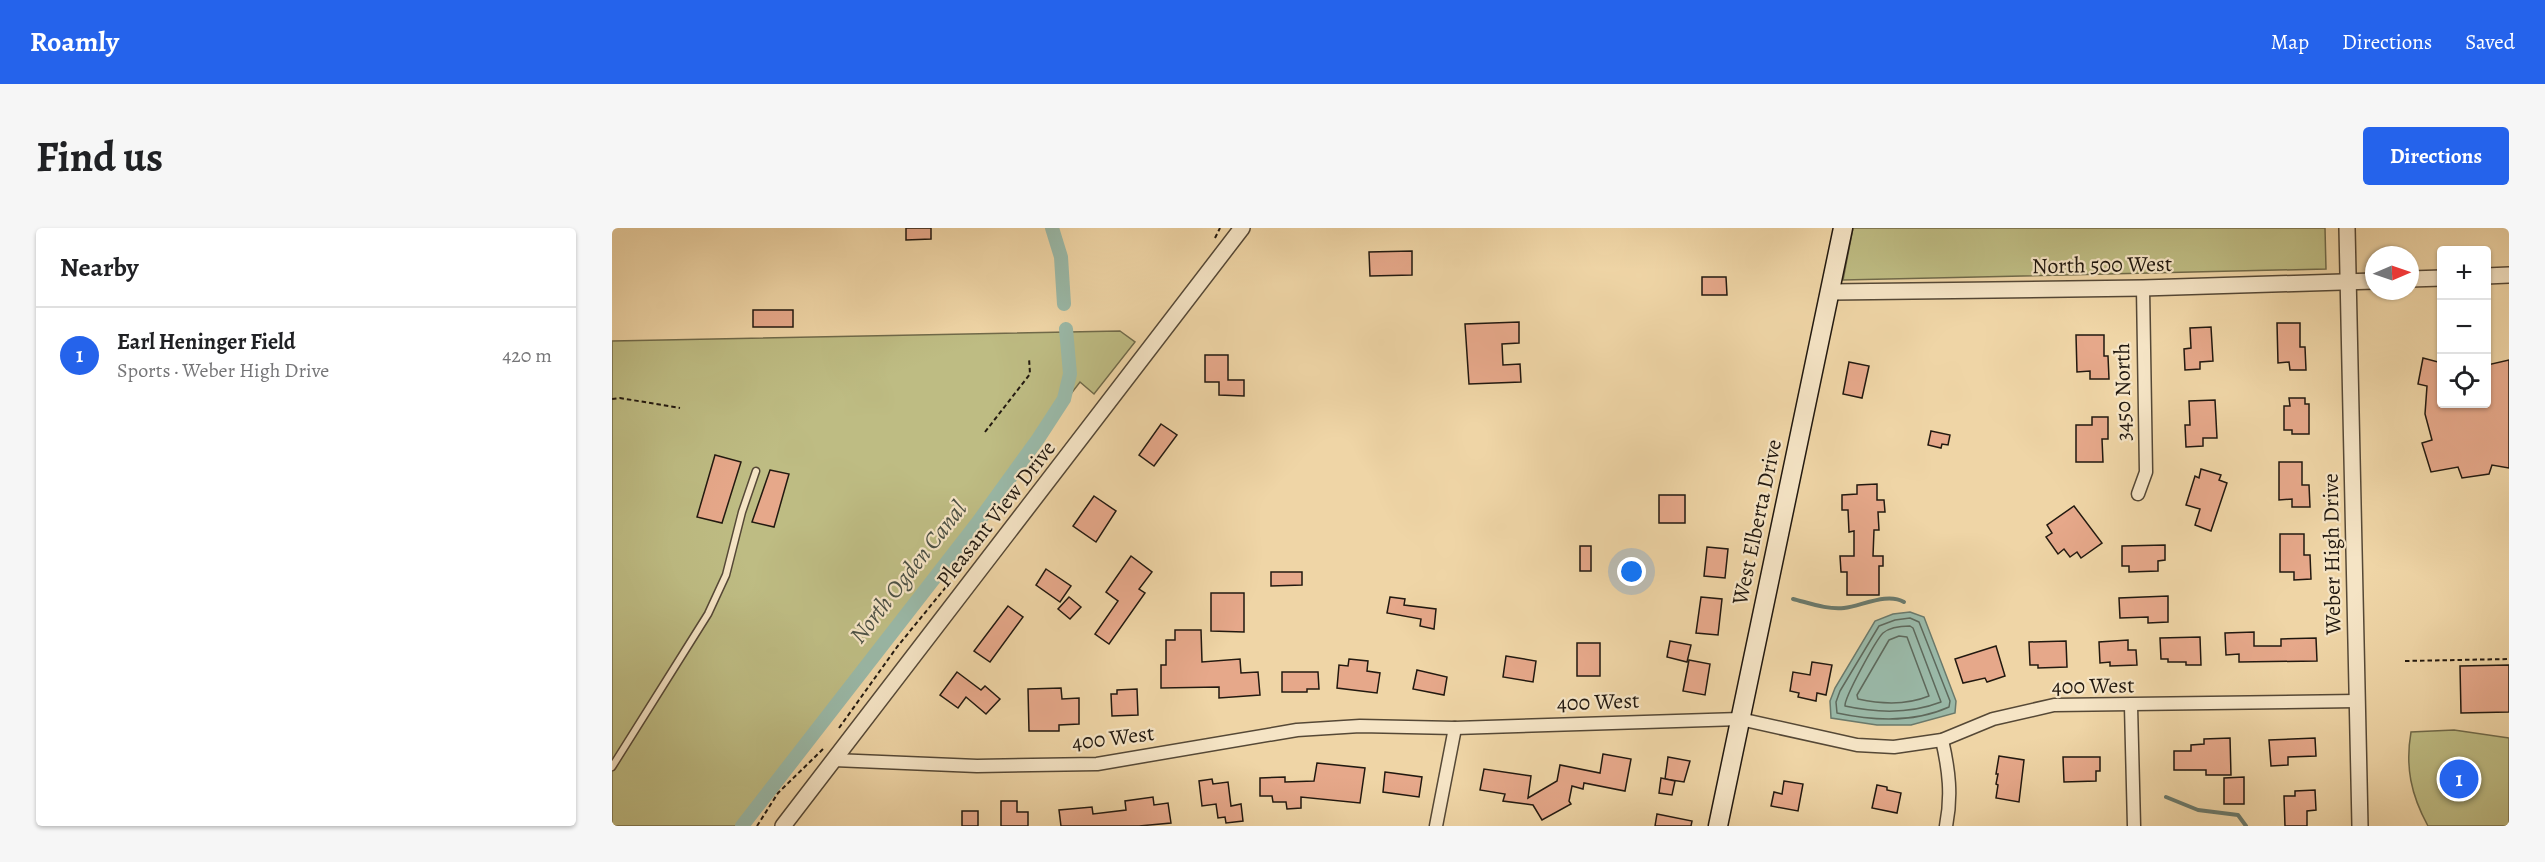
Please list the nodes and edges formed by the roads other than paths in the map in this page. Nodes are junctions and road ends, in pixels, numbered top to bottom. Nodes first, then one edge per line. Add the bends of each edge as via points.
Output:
1 (1242, 228) edge
2 (1843, 228) edge
3 (2347, 228) edge
4 (2509, 275) edge
5 (2491, 276) edge
6 (2437, 278) edge
7 (2419, 279) edge
8 (2349, 281) junction
9 (2365, 281) edge
10 (2142, 288) junction
11 (1832, 292) junction
12 (756, 471) dead end
13 (2138, 494) dead end
14 (2357, 701) junction
15 (2131, 706) junction
16 (1740, 719) junction
17 (1455, 728) junction
18 (1942, 740) junction
19 (834, 760) junction
20 (612, 767) edge
21 (783, 826) edge
22 (1436, 826) edge
23 (1718, 826) edge
24 (1946, 826) edge
25 (2134, 826) edge
26 (2360, 826) edge

1 - 19 street, Pleasant View Drive
2 - 11 main road, West Elberta Drive
3 - 8 street, Weber High Drive
4 - 5 street
6 - 7 street
8 - 9 street, North 500 West
8 - 10 street, North 500 West
8 - 14 street, Weber High Drive
10 - 11 street, North 500 West
10 - 13 street, 3450 North via 2146,472
11 - 16 main road, West Elberta Drive
12 - 20 lane via 726,574 708,614
14 - 15 street, 400 West
14 - 26 street, Weber High Drive
15 - 18 street, 400 West via 2054,705 1993,719
15 - 25 street
16 - 17 street, 400 West
16 - 18 street, 400 West via 1857,745 1894,747
16 - 23 main road, West Elberta Drive
17 - 19 street, 400 West via 1360,726 1297,730 1097,764 977,766
17 - 22 street
18 - 24 street via 1950,775
19 - 21 street, Pleasant View Drive

